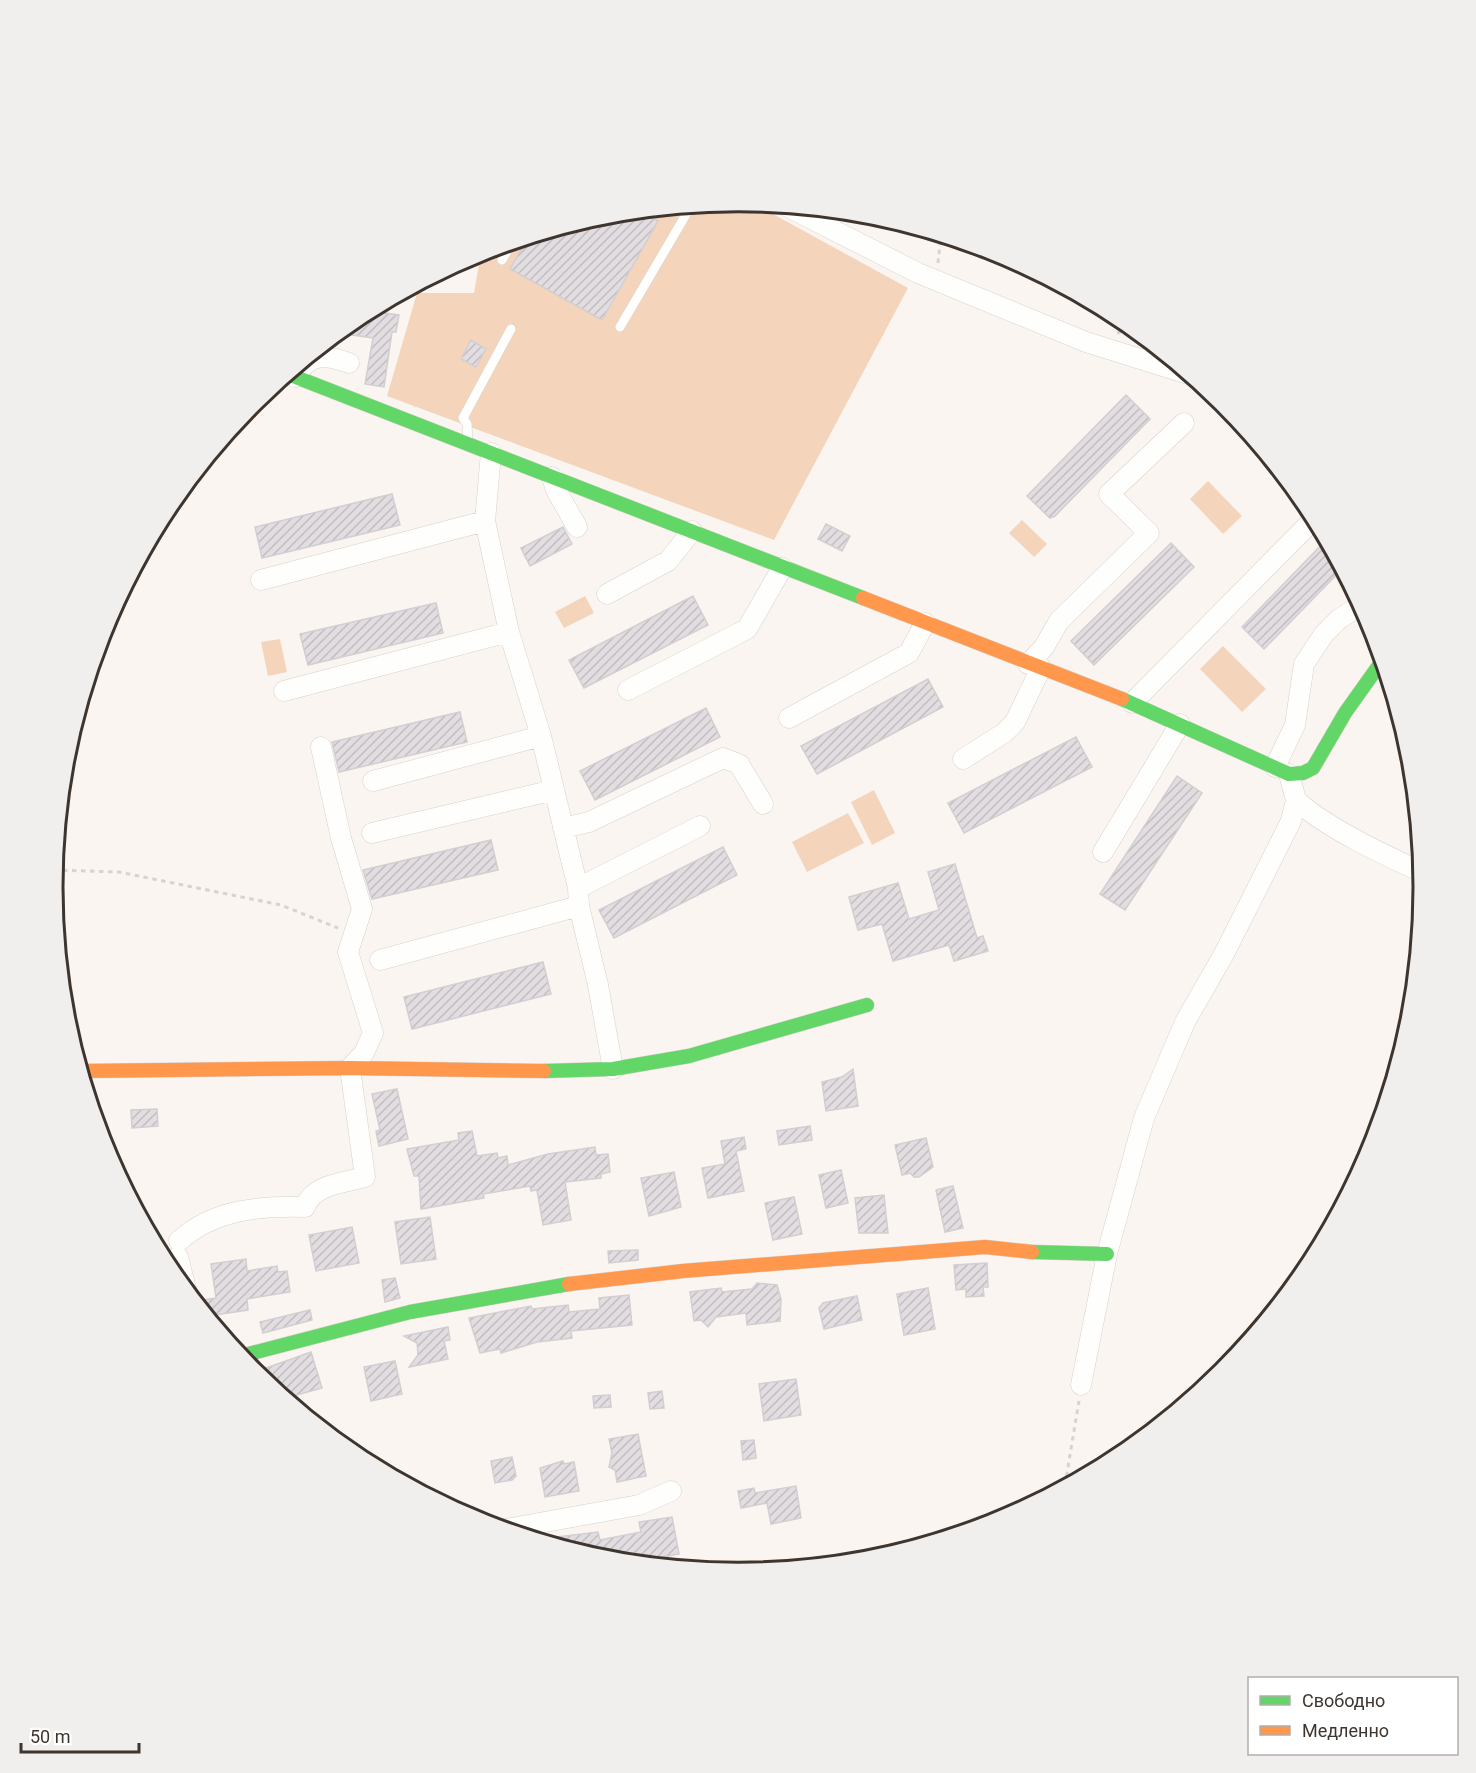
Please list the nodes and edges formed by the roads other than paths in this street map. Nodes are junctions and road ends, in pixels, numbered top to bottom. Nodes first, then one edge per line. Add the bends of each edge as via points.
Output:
1 (686, 214) edge
2 (802, 215) edge
3 (506, 253) edge
4 (502, 260) dead end
5 (620, 327) dead end
6 (511, 329) dead end
7 (321, 356) edge
8 (349, 363) dead end
9 (1170, 368) edge
10 (296, 377) edge
11 (1184, 423) dead end
12 (468, 444) junction
13 (491, 453) junction
14 (552, 477) junction
15 (485, 521) junction
16 (1308, 525) edge
17 (577, 527) dead end
18 (692, 531) junction
19 (782, 568) junction
20 (261, 580) dead end
21 (607, 594) dead end
22 (1353, 610) edge
23 (925, 623) junction
24 (510, 632) junction
25 (1035, 666) junction
26 (1377, 669) edge
27 (627, 690) dead end
28 (284, 691) dead end
29 (1132, 703) junction
30 (789, 718) dead end
31 (1180, 724) junction
32 (541, 736) junction
33 (321, 747) dead end
34 (963, 759) dead end
35 (1282, 770) junction
36 (374, 781) dead end
37 (554, 790) junction
38 (1296, 800) junction
39 (763, 804) dead end
40 (700, 826) dead end
41 (563, 828) junction
42 (372, 833) dead end
43 (1103, 852) dead end
44 (1413, 867) edge
45 (578, 897) junction
46 (380, 960) dead end
47 (867, 1005) dead end
48 (350, 1068) junction
49 (613, 1070) junction
50 (89, 1071) edge
51 (1107, 1254) junction
52 (182, 1269) edge
53 (251, 1353) edge
54 (1082, 1385) road end
55 (671, 1491) dead end
56 (522, 1526) edge

1 - 5 lane
2 - 9 street via 934,280 1086,342
3 - 4 lane
6 - 12 lane via 463,418
7 - 8 street
10 - 12 street
11 - 25 street via 1109,494 1149,533 1059,621
12 - 13 street
13 - 14 street
13 - 15 street
14 - 17 street
14 - 18 street
15 - 20 street
15 - 24 street
16 - 29 street
18 - 19 street
18 - 21 street via 668,561
19 - 23 street
19 - 27 street via 747,629
22 - 35 street via 1324,634 1304,664 1295,725
23 - 25 street
23 - 30 street via 909,653
24 - 28 street
24 - 32 street
25 - 29 street
25 - 34 street via 1015,722
26 - 35 street via 1313,768 1303,773
29 - 31 street
31 - 35 street
31 - 43 street
32 - 36 street
32 - 37 street
33 - 48 street via 340,838 362,909 348,952 373,1033 364,1053
35 - 38 street
37 - 41 street
37 - 42 street
38 - 44 street via 1335,827
38 - 51 street via 1278,850 1162,1071 1127,1174
39 - 41 street via 739,764 723,758 589,822
40 - 45 street
41 - 45 street
45 - 46 street
45 - 49 street
47 - 49 street via 689,1056
48 - 49 street
48 - 50 street
48 - 52 street via 365,1177 316,1191 305,1207 264,1206 195,1227 178,1249
51 - 53 street via 986,1247 630,1277 497,1296 324,1333
51 - 54 street
55 - 56 street via 639,1505

